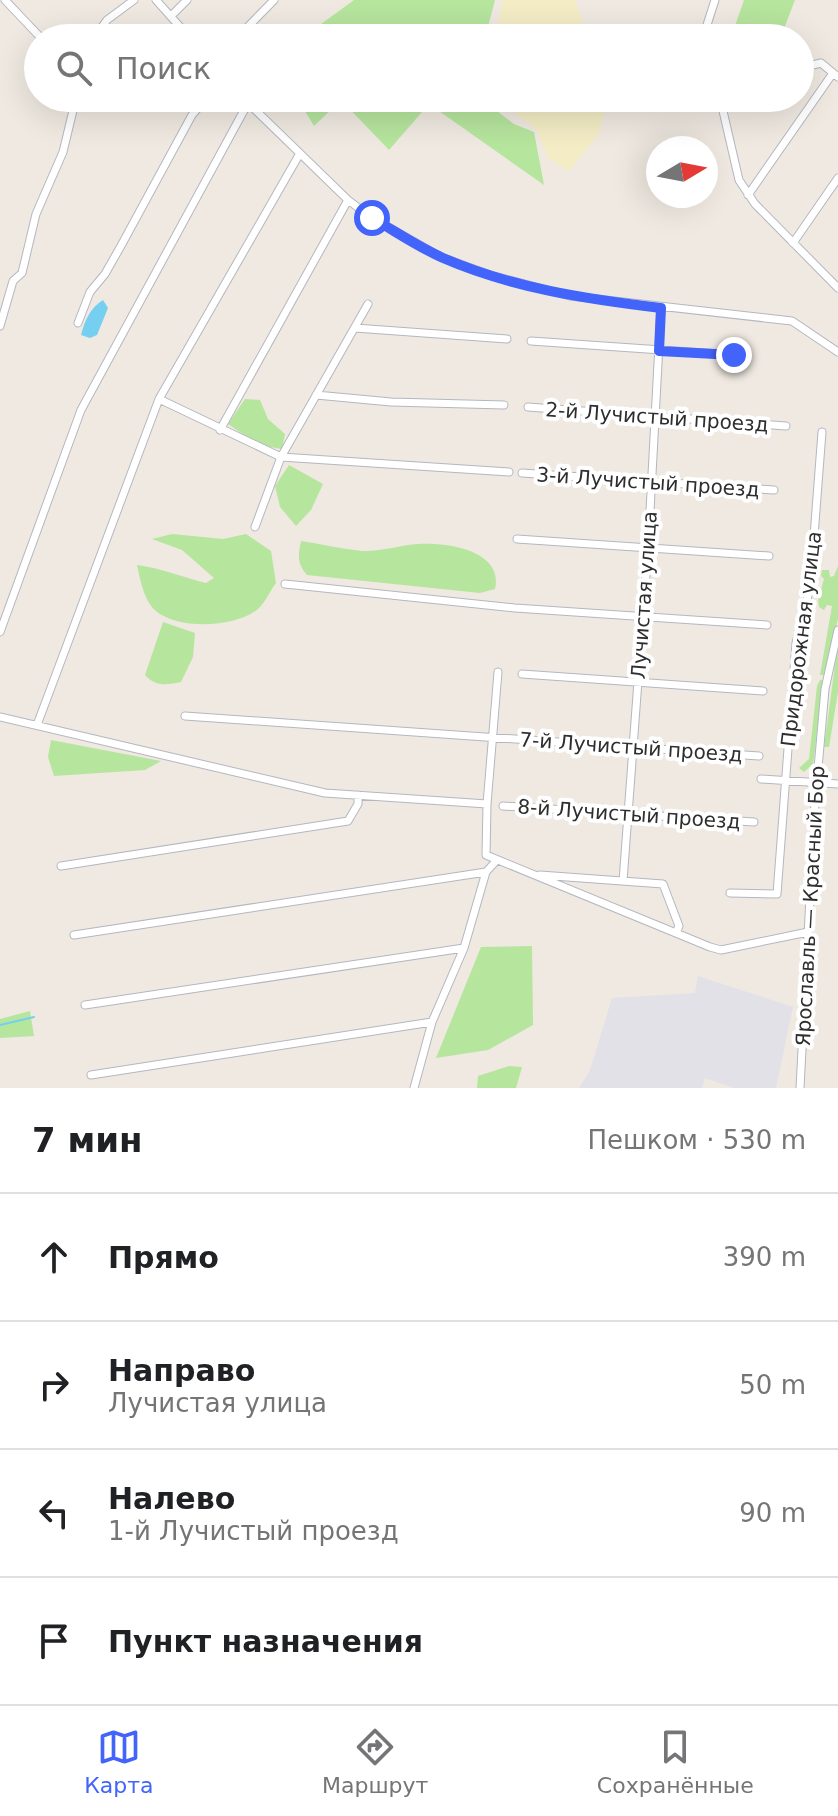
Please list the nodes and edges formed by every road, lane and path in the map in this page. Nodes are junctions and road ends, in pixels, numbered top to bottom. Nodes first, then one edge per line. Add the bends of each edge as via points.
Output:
1 (5, 0) edge
2 (134, 0) edge
3 (156, 0) edge
4 (187, 0) edge
5 (274, 0) edge
6 (715, 0) edge
7 (171, 16) junction
8 (28, 24) edge
9 (104, 24) edge
10 (178, 24) edge
11 (251, 24) edge
12 (707, 24) edge
13 (814, 65) edge
14 (835, 75) edge
15 (814, 104) edge
16 (73, 112) edge
17 (195, 112) edge
18 (239, 112) edge
19 (256, 112) edge
20 (723, 112) edge
21 (808, 112) edge
22 (299, 155) junction
23 (838, 178) edge
24 (748, 195) junction
25 (348, 200) junction
26 (793, 243) junction
27 (838, 288) edge
28 (368, 304) dead end
29 (661, 308) junction
30 (78, 323) dead end
31 (0, 326) edge
32 (355, 328) junction
33 (507, 339) dead end
34 (531, 341) dead end
35 (659, 351) junction
36 (838, 352) edge
37 (734, 355) dead end
38 (316, 395) junction
39 (159, 399) junction
40 (504, 405) dead end
41 (528, 407) dead end
42 (657, 416) junction
43 (786, 426) dead end
44 (220, 430) junction
45 (822, 432) dead end
46 (281, 457) junction
47 (509, 472) dead end
48 (522, 473) dead end
49 (653, 483) junction
50 (774, 490) dead end
51 (255, 527) dead end
52 (517, 539) dead end
53 (648, 548) junction
54 (769, 556) dead end
55 (285, 584) dead end
56 (643, 616) junction
57 (767, 625) dead end
58 (838, 630) edge
59 (0, 632) edge
60 (498, 672) dead end
61 (522, 674) dead end
62 (637, 683) junction
63 (763, 691) dead end
64 (185, 716) dead end
65 (0, 717) edge
66 (37, 725) junction
67 (491, 737) junction
68 (632, 747) junction
69 (759, 756) dead end
70 (761, 779) dead end
71 (784, 780) junction
72 (817, 782) junction
73 (838, 784) edge
74 (358, 795) junction
75 (487, 804) junction
76 (503, 806) dead end
77 (627, 813) junction
78 (754, 822) dead end
79 (497, 860) junction
80 (61, 866) dead end
81 (486, 872) junction
82 (534, 874) junction
83 (623, 881) junction
84 (730, 893) dead end
85 (808, 932) junction
86 (676, 933) junction
87 (74, 935) dead end
88 (464, 948) junction
89 (85, 1005) dead end
90 (432, 1022) junction
91 (91, 1075) dead end
92 (414, 1088) edge
93 (800, 1088) edge

1 - 8 street
2 - 9 street
3 - 7 street
4 - 7 street
5 - 11 street
6 - 12 street
7 - 10 street
13 - 14 street via 821,63
14 - 15 street
16 - 31 street
17 - 30 street via 90,292
18 - 59 street via 81,410
19 - 22 street
20 - 24 street via 739,180
21 - 24 street
22 - 25 street
22 - 39 street
23 - 26 street
24 - 26 street
25 - 29 street via 441,257 490,275 570,296
25 - 44 street
26 - 27 street
28 - 32 street
29 - 35 street, Лучистая улица
29 - 36 street via 792,321
32 - 33 street
32 - 38 street
34 - 35 street
35 - 37 street
35 - 42 street, Лучистая улица
38 - 40 street
38 - 46 street
39 - 44 street, 3-й Лучистый проезд
39 - 66 street
41 - 42 street, 2-й Лучистый проезд
42 - 43 street, 2-й Лучистый проезд
42 - 49 street, Лучистая улица
44 - 46 street, 3-й Лучистый проезд
45 - 71 street, Придорожная улица via 810,588 796,643
46 - 47 street, 3-й Лучистый проезд
46 - 51 street
48 - 49 street, 3-й Лучистый проезд
49 - 50 street, 3-й Лучистый проезд
49 - 53 street, Лучистая улица
52 - 53 street
53 - 54 street
53 - 56 street, Лучистая улица
55 - 56 street
56 - 57 street
56 - 62 street, Лучистая улица
58 - 72 street, Ярославль — Красный Бор via 825,689
60 - 67 street
61 - 62 street
62 - 63 street
62 - 68 street, Лучистая улица
64 - 67 street, 7-й Лучистый проезд
65 - 66 street
66 - 74 street via 325,793
67 - 68 street, 7-й Лучистый проезд
67 - 75 street
68 - 69 street, 7-й Лучистый проезд
68 - 77 street, Лучистая улица
70 - 71 street
71 - 72 street
71 - 84 street, Придорожная улица via 777,894
72 - 73 street
72 - 85 street, Ярославль — Красный Бор
74 - 75 street
74 - 80 street via 348,821
75 - 79 street via 486,855
76 - 77 street, 8-й Лучистый проезд
77 - 78 street, 8-й Лучистый проезд
77 - 83 street, Лучистая улица
79 - 81 street
79 - 82 street
81 - 87 street
81 - 88 street
82 - 83 street
82 - 86 street
83 - 86 street via 663,884 679,926
85 - 86 street via 721,950
85 - 93 street, Ярославль — Красный Бор
88 - 89 street
88 - 90 street
90 - 91 street
90 - 92 street

